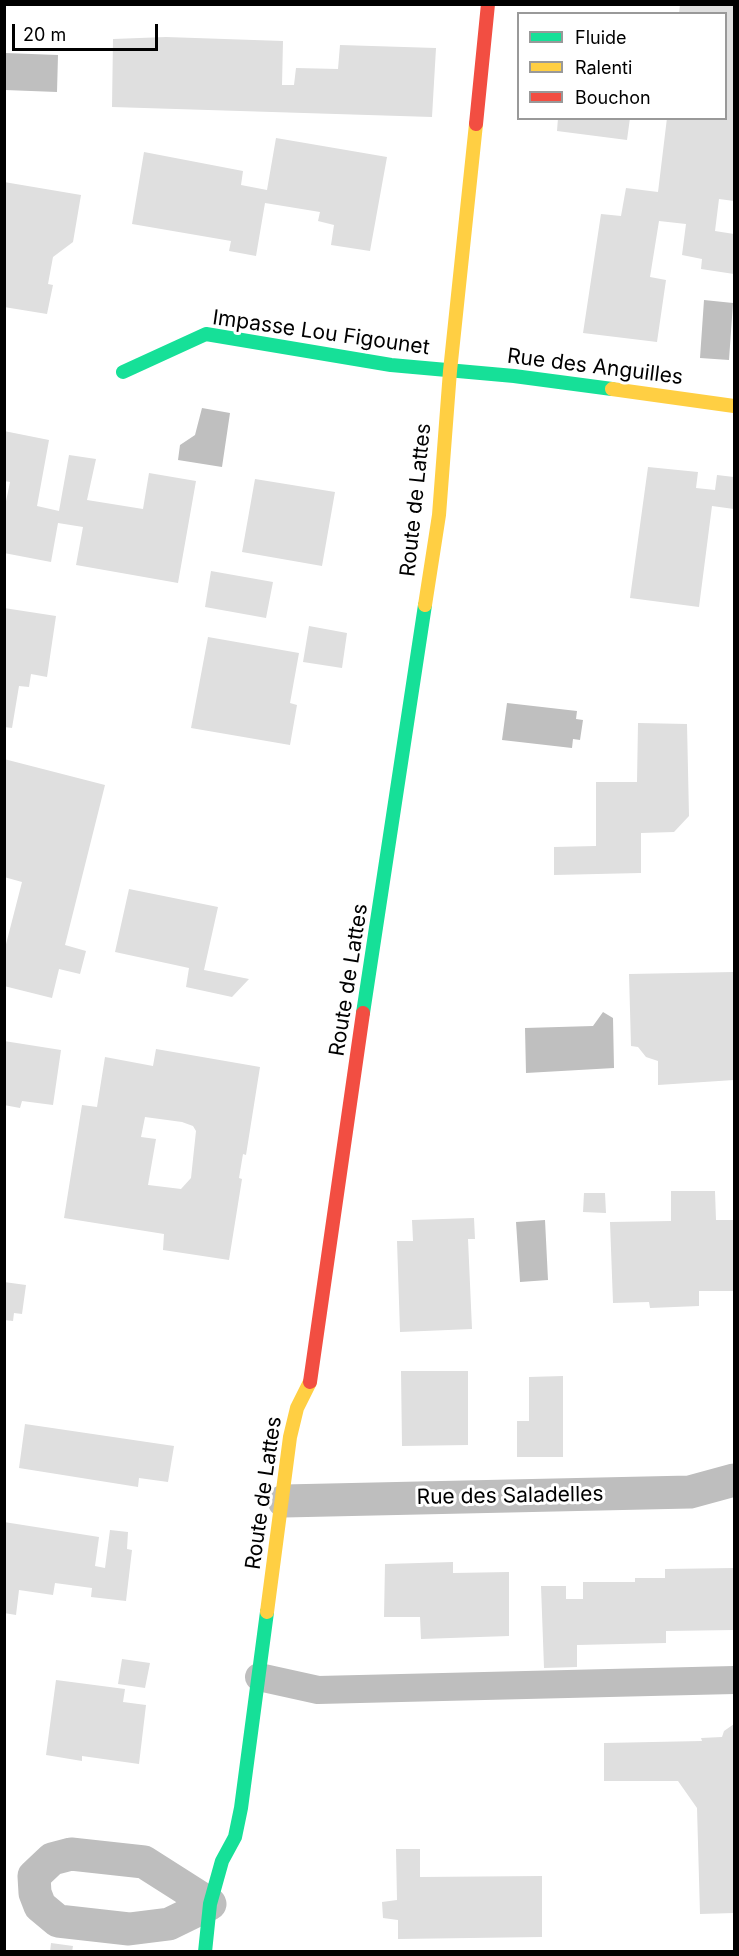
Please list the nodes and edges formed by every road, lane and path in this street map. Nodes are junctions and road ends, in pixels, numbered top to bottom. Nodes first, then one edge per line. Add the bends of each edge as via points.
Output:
1 (488, 4) edge
2 (450, 371) junction
3 (123, 372) dead end
4 (735, 406) edge
5 (735, 1480) edge
6 (284, 1501) junction
7 (259, 1677) junction
8 (735, 1680) edge
9 (205, 1952) edge

1 - 2 street, Route de Lattes
2 - 3 street, Impasse Lou Figounet via 206,334
2 - 4 street, Rue des Anguilles
2 - 6 street, Route de Lattes via 439,515 310,1382 297,1408 290,1437
5 - 6 street, Rue des Saladelles via 690,1492
6 - 7 street, Route de Lattes
7 - 8 lane via 318,1690
7 - 9 street, Route de Lattes via 235,1837 222,1861 210,1904

